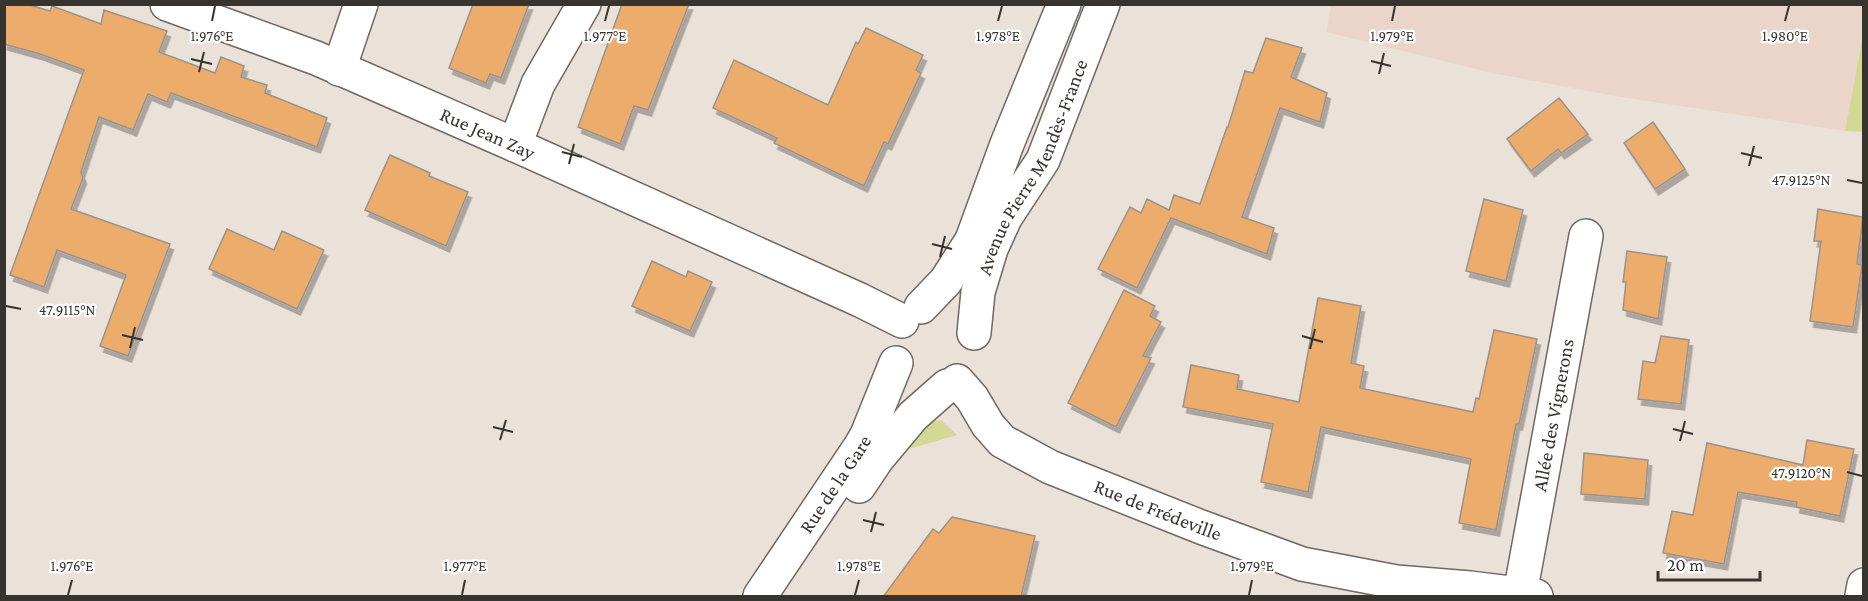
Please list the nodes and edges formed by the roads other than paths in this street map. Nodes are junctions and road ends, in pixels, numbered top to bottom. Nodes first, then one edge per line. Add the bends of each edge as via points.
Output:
1 (167, 4) edge
2 (361, 4) edge
3 (584, 4) edge
4 (1064, 4) edge
5 (1103, 4) edge
6 (339, 69) junction
7 (515, 145) junction
8 (1586, 236) dead end
9 (912, 314) junction
10 (974, 333) junction
11 (896, 363) junction
12 (952, 384) junction
13 (1863, 585) edge
14 (1469, 592) edge
15 (1528, 595) edge
16 (760, 597) edge
17 (784, 597) edge
18 (1862, 597) edge

1 - 6 street, Rue Jean Zay
2 - 6 street
3 - 7 street via 538,84
4 - 9 street, Avenue Pierre Mendès-France via 972,240 946,281
5 - 10 street, Avenue Pierre Mendès-France via 1043,160 1005,218 991,249 978,292
6 - 7 street, Rue Jean Zay
7 - 9 street, Rue Jean Zay via 849,295
8 - 15 street, Allée des Vignerons
9 - 10 street via 934,304 968,320
9 - 11 street via 896,330
10 - 12 street via 974,360
11 - 12 street via 911,381 928,387
11 - 16 street, Rue de la Gare via 867,435
12 - 14 street, Rue de Frédeville via 972,398 1002,441 1050,467 1302,564
12 - 17 street, Rue de la Gare via 913,416 877,459
13 - 18 street
14 - 15 street, Rue de Frédeville

